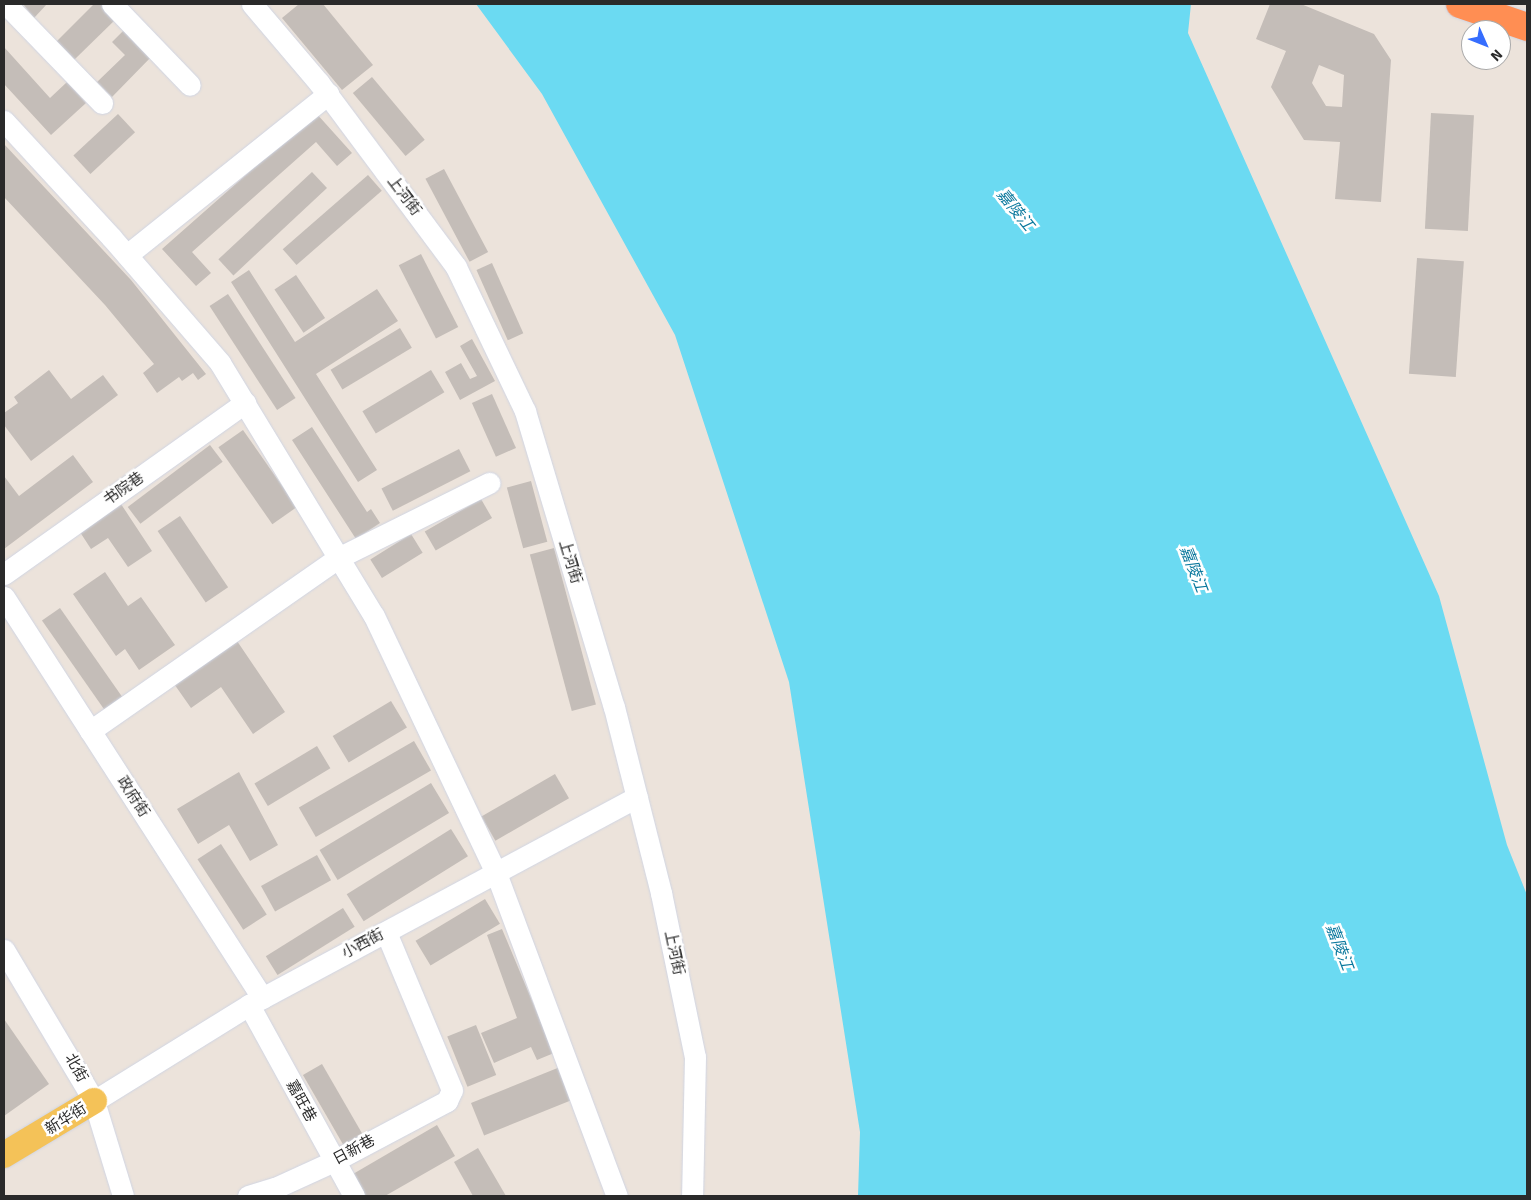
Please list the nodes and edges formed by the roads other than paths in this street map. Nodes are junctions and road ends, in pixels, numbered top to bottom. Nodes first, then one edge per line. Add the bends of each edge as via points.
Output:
1 (6, 4) edge
2 (112, 4) edge
3 (252, 4) edge
4 (1460, 4) edge
5 (1527, 27) edge
6 (190, 85) dead end
7 (328, 94) junction
8 (102, 103) dead end
9 (4, 121) edge
10 (127, 255) junction
11 (244, 403) junction
12 (489, 483) dead end
13 (338, 558) junction
14 (4, 574) edge
15 (4, 597) edge
16 (90, 731) junction
17 (637, 798) junction
18 (496, 873) junction
19 (386, 932) junction
20 (4, 950) edge
21 (256, 1002) junction
22 (94, 1101) junction
23 (4, 1136) edge
24 (4, 1155) edge
25 (334, 1161) junction
26 (277, 1192) edge
27 (123, 1196) edge
28 (248, 1196) edge
29 (354, 1196) edge
30 (617, 1196) edge
31 (692, 1196) edge

1 - 8 street
2 - 6 street
3 - 7 street, 上河街
4 - 5 highway
7 - 10 street
7 - 17 street, 上河街 via 456,267 525,411 614,707
9 - 10 street
10 - 11 street via 220,363
11 - 13 street
11 - 14 street, 书院巷
12 - 13 street
13 - 16 street
13 - 18 street via 374,616
15 - 16 street, 政府街
16 - 21 street, 政府街
17 - 18 street, 小西街
17 - 31 street, 上河街 via 661,893 695,1057
18 - 19 street, 小西街
18 - 30 street
19 - 21 street, 小西街
19 - 25 street, 日新巷 via 452,1090 447,1101
20 - 22 street, 北街
21 - 22 street, 小西街
21 - 25 street, 嘉旺巷
22 - 23 main road, 新华街 via 60,1105
22 - 24 main road, 新华街
22 - 27 street, 北街
25 - 26 street, 日新巷
25 - 29 street, 嘉旺巷
26 - 28 street, 日新巷

